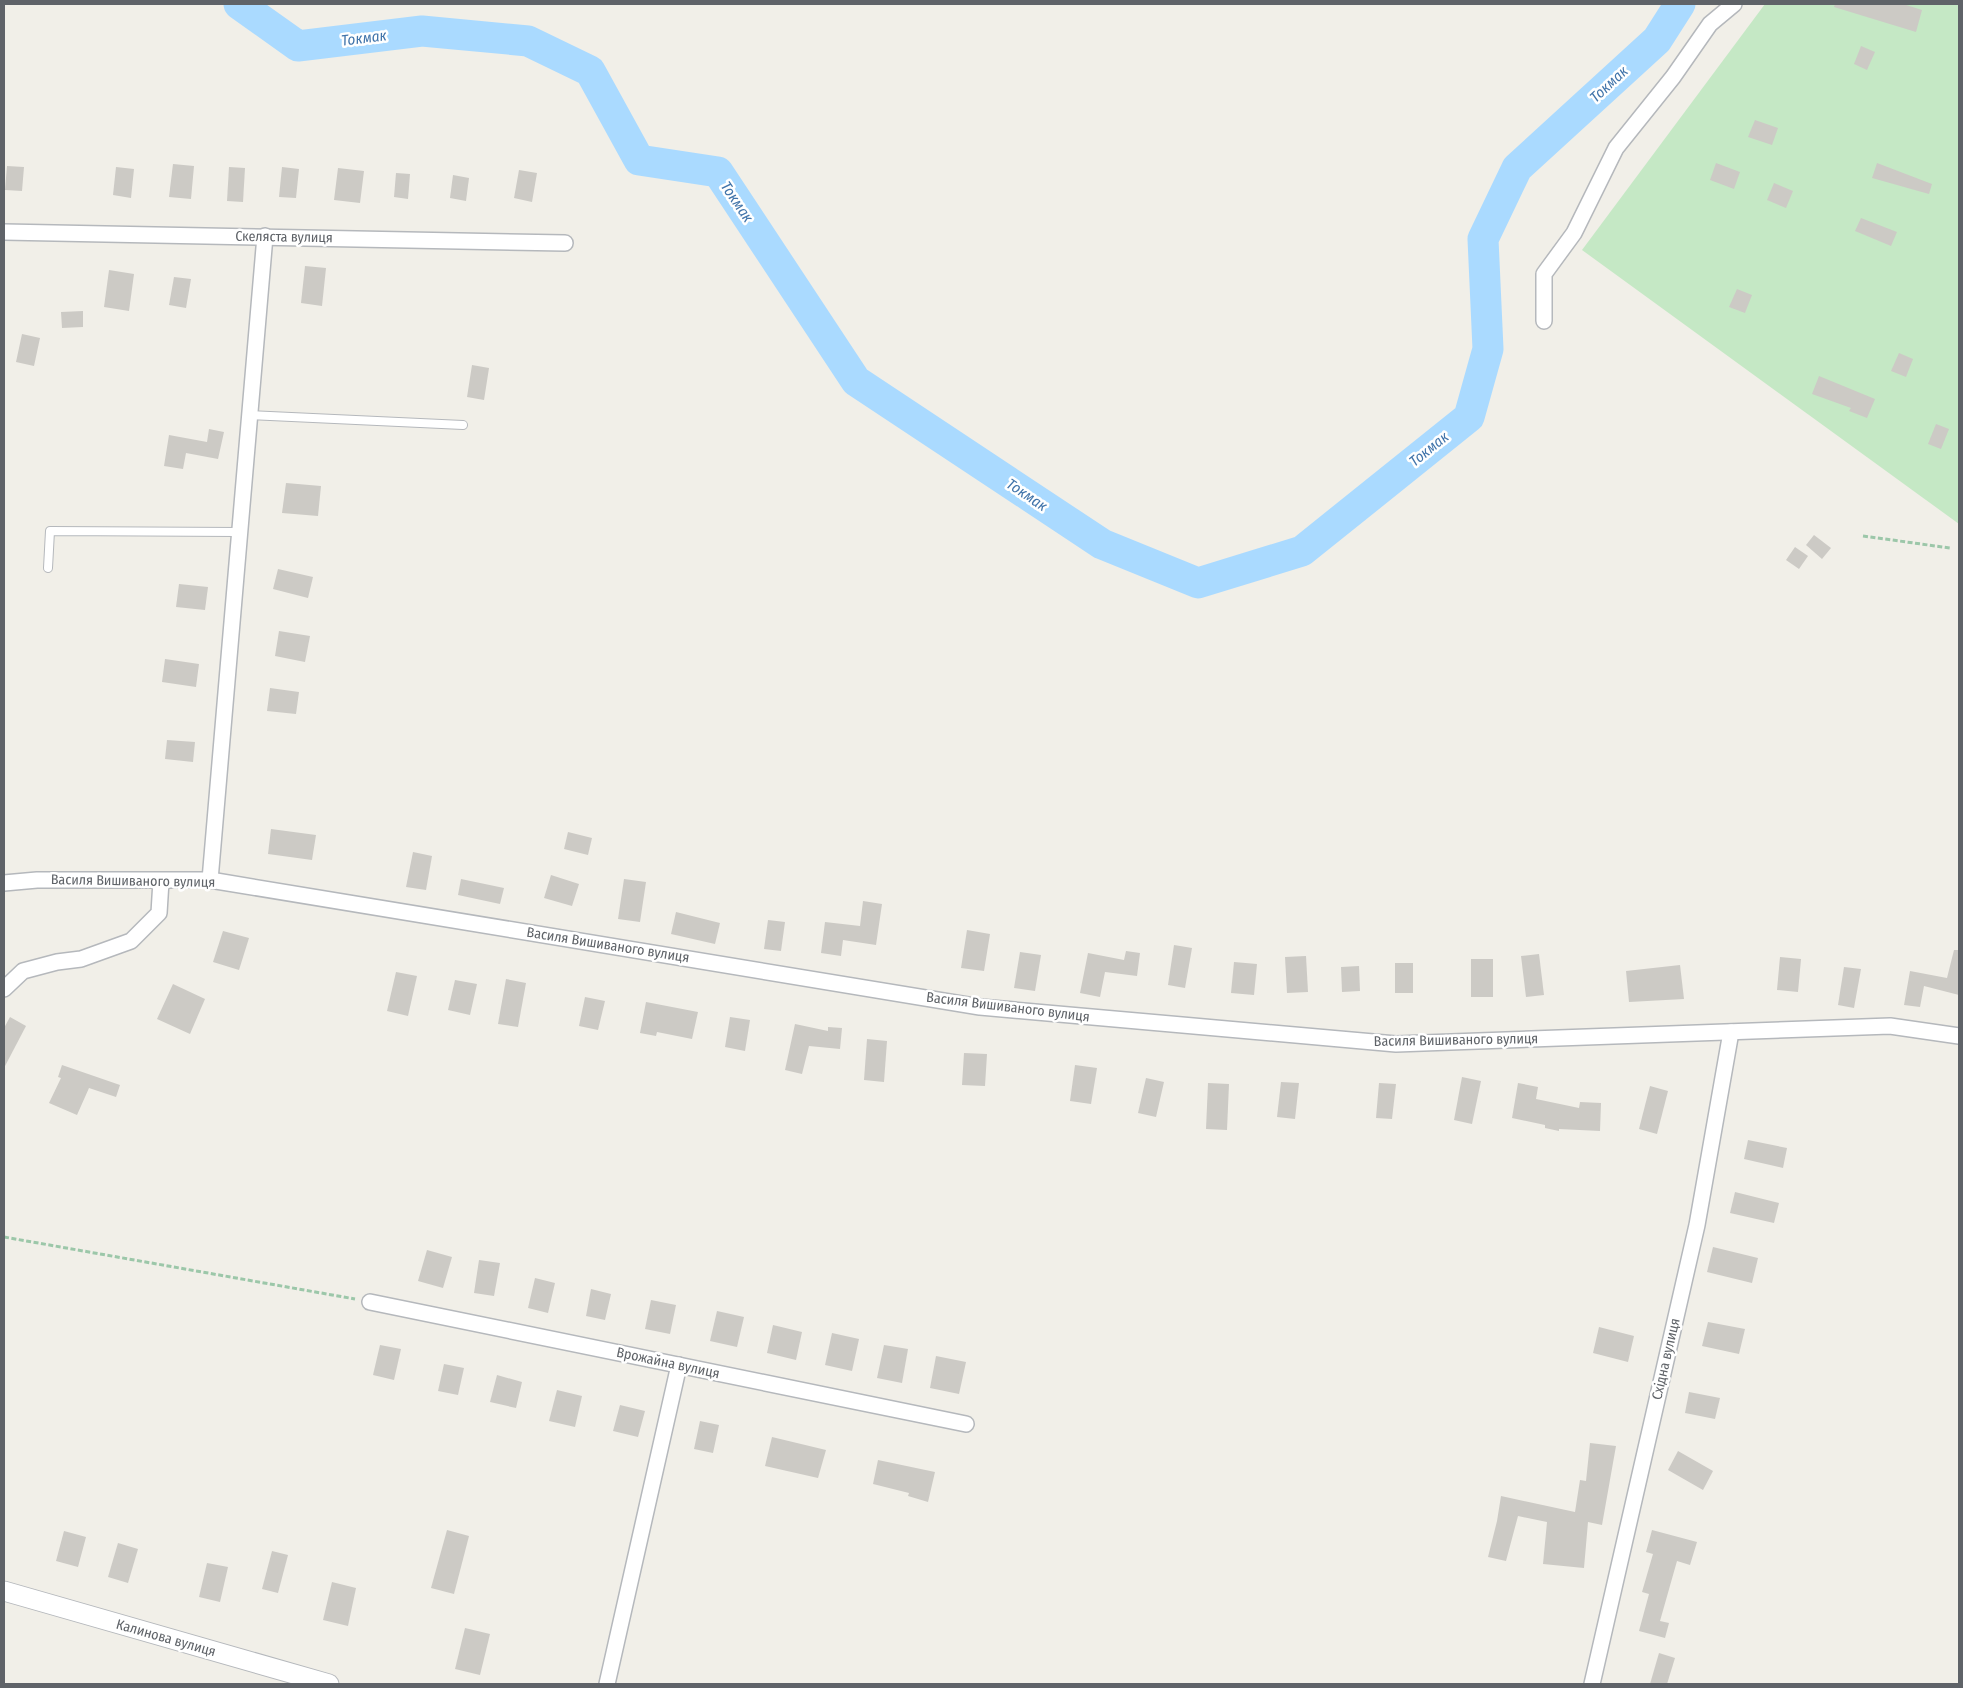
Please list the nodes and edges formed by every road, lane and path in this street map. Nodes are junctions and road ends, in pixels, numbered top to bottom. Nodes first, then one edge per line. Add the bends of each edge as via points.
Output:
1 (1734, 4) edge
2 (4, 232) edge
3 (265, 236) junction
4 (565, 243) dead end
5 (1544, 321) dead end
6 (249, 415) junction
7 (463, 425) dead end
8 (238, 532) junction
9 (1863, 536) dead end
10 (1950, 548) dead end
11 (48, 568) dead end
12 (210, 880) junction
13 (161, 881) junction
14 (4, 883) edge
15 (4, 989) edge
16 (1731, 1032) junction
17 (1959, 1036) edge
18 (4, 1237) edge
19 (370, 1302) joint
20 (679, 1365) junction
21 (966, 1424) dead end
22 (4, 1591) edge
23 (329, 1684) edge
24 (607, 1684) edge
25 (1592, 1684) edge

1 - 5 street via 1710,24 1673,78 1616,148 1574,233 1544,274
2 - 3 street, Скеляста вулиця
3 - 4 street, Скеляста вулиця
3 - 6 street
6 - 7 lane
6 - 8 street
8 - 11 lane via 50,531
8 - 12 street
9 - 10 path
12 - 13 street, Василя Вишиваного вулиця
12 - 16 street, Василя Вишиваного вулиця via 980,1007 1396,1044
13 - 14 street, Василя Вишиваного вулиця via 37,880
13 - 15 street via 159,913 131,941 81,959 23,971
16 - 17 street, Василя Вишиваного вулиця via 1890,1026
16 - 25 street, Східна вулиця via 1697,1226
18 - 19 path
19 - 20 street, Врожайна вулиця
20 - 21 street, Врожайна вулиця
20 - 24 street
22 - 23 street, Калинова вулиця

